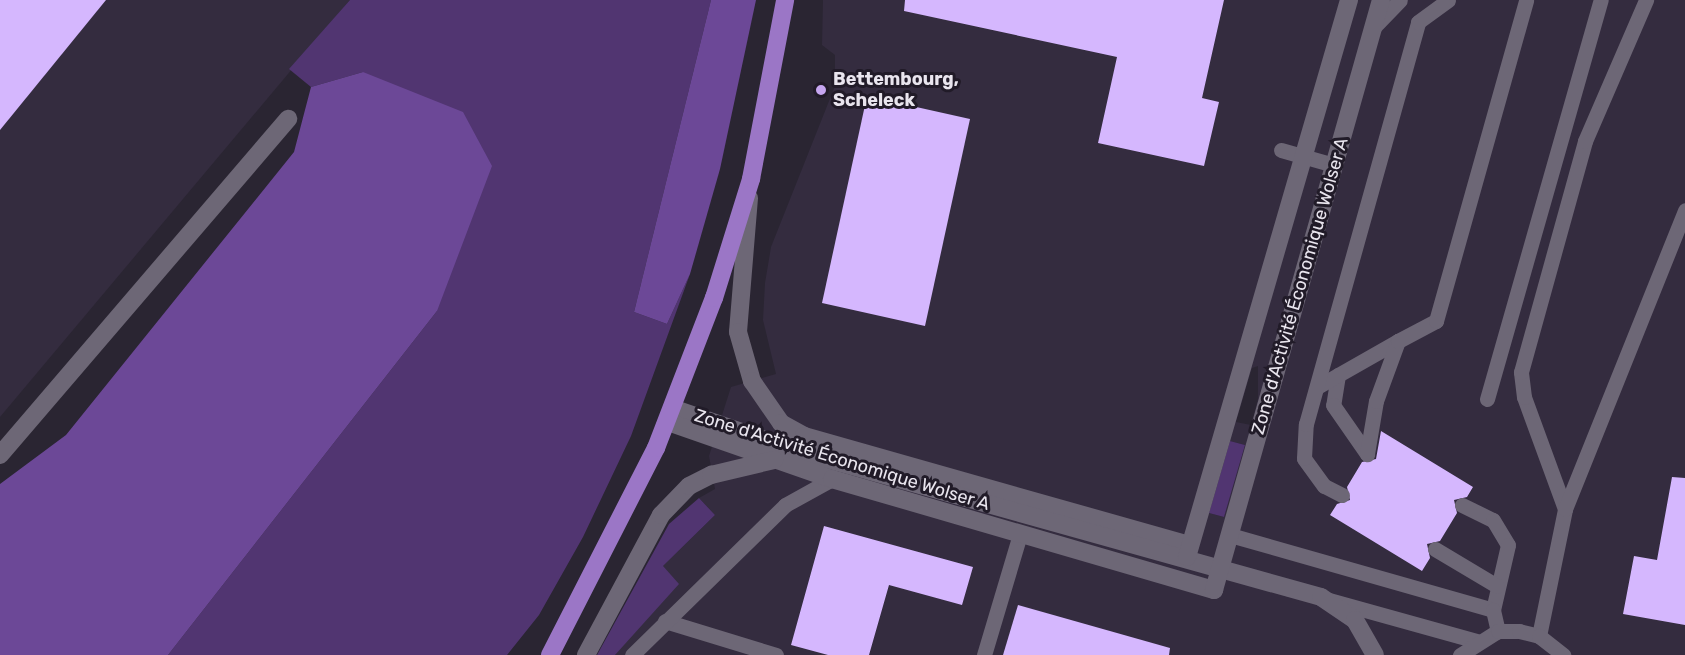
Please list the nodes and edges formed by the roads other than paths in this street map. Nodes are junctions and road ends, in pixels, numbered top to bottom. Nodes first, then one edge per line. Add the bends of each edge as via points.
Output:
1 (785, 0) edge
2 (1349, 0) edge
3 (1381, 0) edge
4 (1400, 0) edge
5 (1448, 0) edge
6 (1526, 0) edge
7 (1601, 0) edge
8 (1646, 0) edge
9 (1372, 29) junction
10 (288, 119) dead end
11 (1281, 150) dead end
12 (1303, 156) junction
13 (1334, 165) junction
14 (751, 179) junction
15 (1685, 210) edge
16 (1398, 341) junction
17 (1338, 375) junction
18 (1317, 387) junction
19 (1486, 399) dead end
20 (670, 415) junction
21 (0, 455) edge
22 (774, 460) junction
23 (832, 479) junction
24 (1342, 495) dead end
25 (1462, 505) dead end
26 (1565, 509) junction
27 (1020, 534) junction
28 (1230, 536) junction
29 (1435, 549) dead end
30 (1188, 554) junction
31 (1219, 572) junction
32 (1497, 586) junction
33 (1321, 597) junction
34 (1493, 610) junction
35 (665, 621) junction
36 (1498, 632) junction
37 (1539, 636) junction
38 (1477, 641) junction
39 (550, 655) edge
40 (586, 655) edge
41 (632, 655) edge
42 (776, 655) edge
43 (984, 655) edge
44 (1375, 655) edge
45 (1460, 655) edge
46 (1563, 655) edge

1 - 14 main road
2 - 12 street, Zone d'Activité Économique Wolser A
3 - 9 street, Zone d'Activité Économique Wolser A
4 - 9 lane
5 - 18 lane via 1418,22
6 - 16 lane via 1436,321
7 - 19 lane
8 - 26 lane via 1585,141 1521,372 1524,397
9 - 13 street, Zone d'Activité Économique Wolser A
10 - 21 street
11 - 12 lane
12 - 13 lane
12 - 30 street, Zone d'Activité Économique Wolser A
13 - 28 street, Zone d'Activité Économique Wolser A
14 - 20 main road
14 - 30 street via 738,332 752,381 781,423 804,436
15 - 26 lane
16 - 17 lane
16 - 17 lane via 1376,401 1367,454 1333,405
17 - 18 lane
18 - 24 lane via 1304,458 1324,486
20 - 22 street
20 - 30 street, Zone d'Activité Économique Wolser A
20 - 39 main road
22 - 23 street
22 - 40 street via 711,475 689,486 661,515
23 - 27 street
23 - 35 lane, Zone d'Activité Économique Wolser A via 785,505
25 - 32 lane via 1493,520 1508,545
26 - 37 lane
27 - 31 street via 1214,590
27 - 43 lane
28 - 31 street, Zone d'Activité Économique Wolser A
28 - 34 lane
29 - 32 lane
30 - 31 street, Zone d'Activité Économique Wolser A
31 - 33 street, Zone d'Activité Économique Wolser A
32 - 34 lane
33 - 38 lane
33 - 44 street, Zone d'Activité Économique Wolser A via 1354,621
34 - 36 lane
35 - 41 lane, Zone d'Activité Économique Wolser A
35 - 42 lane
36 - 37 lane
36 - 38 lane
37 - 46 lane
38 - 45 lane

